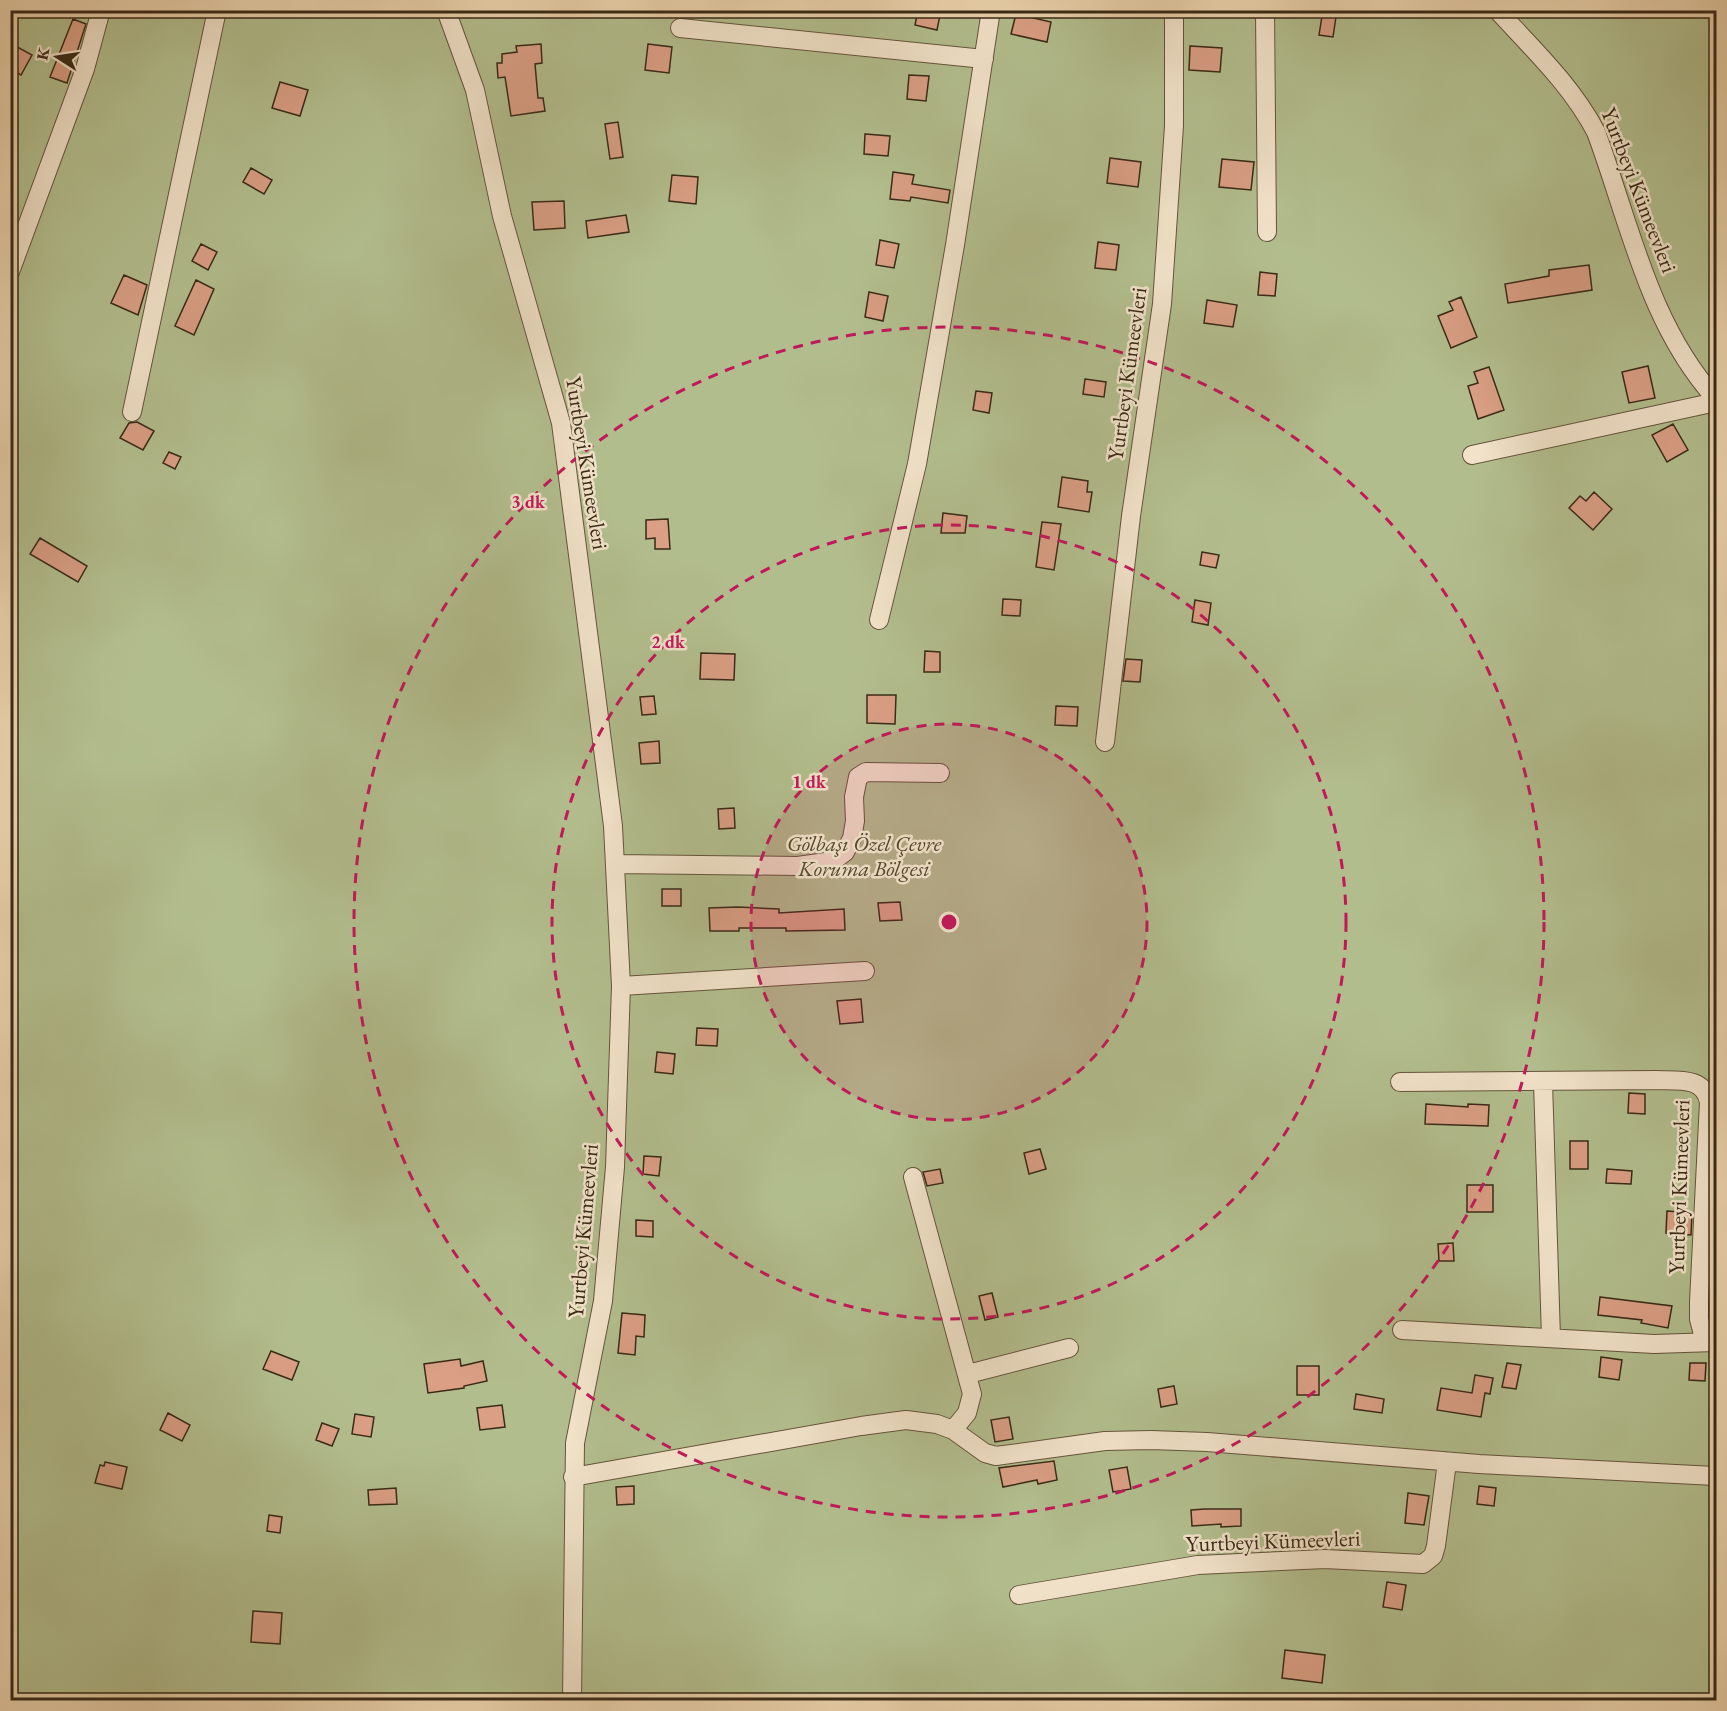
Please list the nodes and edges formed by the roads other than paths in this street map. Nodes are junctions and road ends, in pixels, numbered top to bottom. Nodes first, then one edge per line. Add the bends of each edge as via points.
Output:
1 (101, 10) edge
2 (218, 10) edge
3 (446, 10) edge
4 (991, 10) edge
5 (1174, 10) edge
6 (1265, 10) edge
7 (1497, 10) edge
8 (680, 28) dead end
9 (984, 59) junction
10 (1267, 232) dead end
11 (10, 272) edge
12 (1716, 400) edge
13 (132, 412) dead end
14 (1472, 455) dead end
15 (879, 620) dead end
16 (1106, 742) dead end
17 (940, 773) dead end
18 (616, 864) junction
19 (866, 970) dead end
20 (621, 986) junction
21 (1543, 1082) junction
22 (1400, 1083) dead end
23 (913, 1177) dead end
24 (1402, 1330) dead end
25 (1551, 1338) junction
26 (1711, 1342) edge
27 (1069, 1348) dead end
28 (968, 1374) junction
29 (953, 1430) junction
30 (1448, 1462) junction
31 (1715, 1476) dead end
32 (573, 1478) junction
33 (1019, 1595) dead end
34 (572, 1701) edge

1 - 11 street via 85,69
2 - 13 street
3 - 18 street, Yurtbeyi Kümeevleri via 476,90 502,216 561,423 609,780
4 - 9 street
5 - 16 street, Yurtbeyi Kümeevleri via 1174,126 1162,304 1131,516
6 - 10 street
7 - 12 street, Yurtbeyi Kümeevleri via 1573,93 1587,114 1658,307 1687,364
8 - 9 street
9 - 15 street via 916,464
12 - 14 street, Yurtbeyi Kümeevleri
17 - 18 street via 866,772 858,777 852,838 845,852 833,861 798,866
18 - 20 street, Yurtbeyi Kümeevleri
19 - 20 street
20 - 32 street, Yurtbeyi Kümeevleri via 609,1244 596,1340 577,1426
21 - 22 street, Yurtbeyi Kümeevleri
21 - 25 street
21 - 26 street, Yurtbeyi Kümeevleri via 1679,1081 1694,1082 1707,1091 1699,1319
23 - 28 street
24 - 25 street, Yurtbeyi Kümeevleri
25 - 26 street, Yurtbeyi Kümeevleri via 1654,1344
27 - 28 street
28 - 29 street via 971,1402
29 - 30 street via 972,1445 996,1456 1105,1441 1151,1440
29 - 32 street via 906,1420 872,1424
30 - 31 street
30 - 33 street, Yurtbeyi Kümeevleri via 1436,1546 1433,1556 1423,1563 1325,1559 1198,1565
32 - 34 street, Yurtbeyi Kümeevleri

